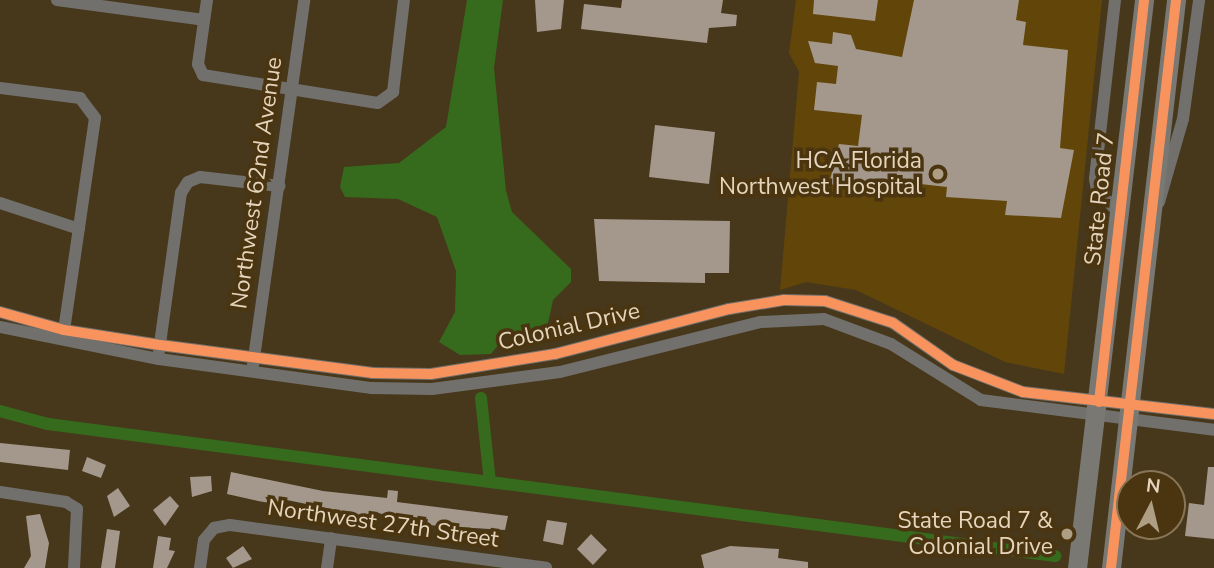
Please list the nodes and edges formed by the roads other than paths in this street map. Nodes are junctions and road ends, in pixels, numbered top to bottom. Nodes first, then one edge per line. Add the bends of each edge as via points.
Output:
1 (57, 0) edge
2 (207, 0) edge
3 (304, 0) edge
4 (404, 0) edge
5 (1115, 0) edge
6 (1144, 0) edge
7 (1176, 0) edge
8 (1199, 0) edge
9 (204, 20) junction
10 (0, 88) edge
11 (291, 93) junction
12 (279, 186) junction
13 (0, 203) edge
14 (1120, 214) junction
15 (79, 229) junction
16 (1146, 234) junction
17 (0, 312) edge
18 (0, 327) edge
19 (64, 330) junction
20 (640, 332) junction
21 (62, 344) junction
22 (160, 345) junction
23 (646, 351) junction
24 (555, 354) junction
25 (255, 356) junction
26 (159, 359) junction
27 (489, 368) junction
28 (252, 372) junction
29 (559, 372) junction
30 (491, 385) junction
31 (1098, 410) junction
32 (1125, 413) junction
33 (1214, 414) edge
34 (1214, 430) edge
35 (0, 492) edge
36 (331, 538) junction
37 (456, 553) junction
38 (74, 568) edge
39 (200, 568) edge
40 (327, 568) edge
41 (454, 568) edge
42 (546, 568) edge
43 (1077, 568) edge
44 (1111, 568) edge

1 - 9 street
2 - 9 street
3 - 11 street, Northwest 62nd Avenue
4 - 11 street via 388,100
5 - 14 street via 1095,179
6 - 14 main road, State Road 7
7 - 16 main road
8 - 16 street via 1182,119
9 - 11 street via 203,75
10 - 15 street via 80,98 90,106 95,118
11 - 12 street, Northwest 62nd Avenue
12 - 22 street via 201,177 188,182 181,193
12 - 25 street, Northwest 62nd Avenue
13 - 15 street
14 - 31 main road, State Road 7
15 - 19 street
16 - 32 main road
17 - 19 street, Colonial Drive
18 - 21 street, Colonial Drive
19 - 21 street
19 - 22 street, Colonial Drive
20 - 23 street
20 - 24 street, Colonial Drive
20 - 31 street, Colonial Drive via 785,300 825,301 893,323 987,382
21 - 26 street, Colonial Drive
22 - 25 street, Colonial Drive
22 - 26 street
23 - 29 street, Colonial Drive
23 - 31 street, Colonial Drive via 761,322 824,319 891,344 981,400
24 - 27 street, Colonial Drive
24 - 29 street
25 - 27 street, Colonial Drive via 373,373
25 - 28 street, Northwest 62nd Avenue
26 - 28 street, Colonial Drive
27 - 30 street
28 - 30 street, Colonial Drive via 372,388
29 - 30 street, Colonial Drive
31 - 32 street, Colonial Drive
31 - 43 main road, State Road 7
32 - 33 street
32 - 34 street
32 - 44 main road
35 - 38 street via 66,502 77,509
36 - 37 street, Northwest 27th Street
36 - 39 street, Northwest 27th Street via 215,528 204,540
36 - 40 street
37 - 41 street
37 - 42 street, Northwest 27th Street

